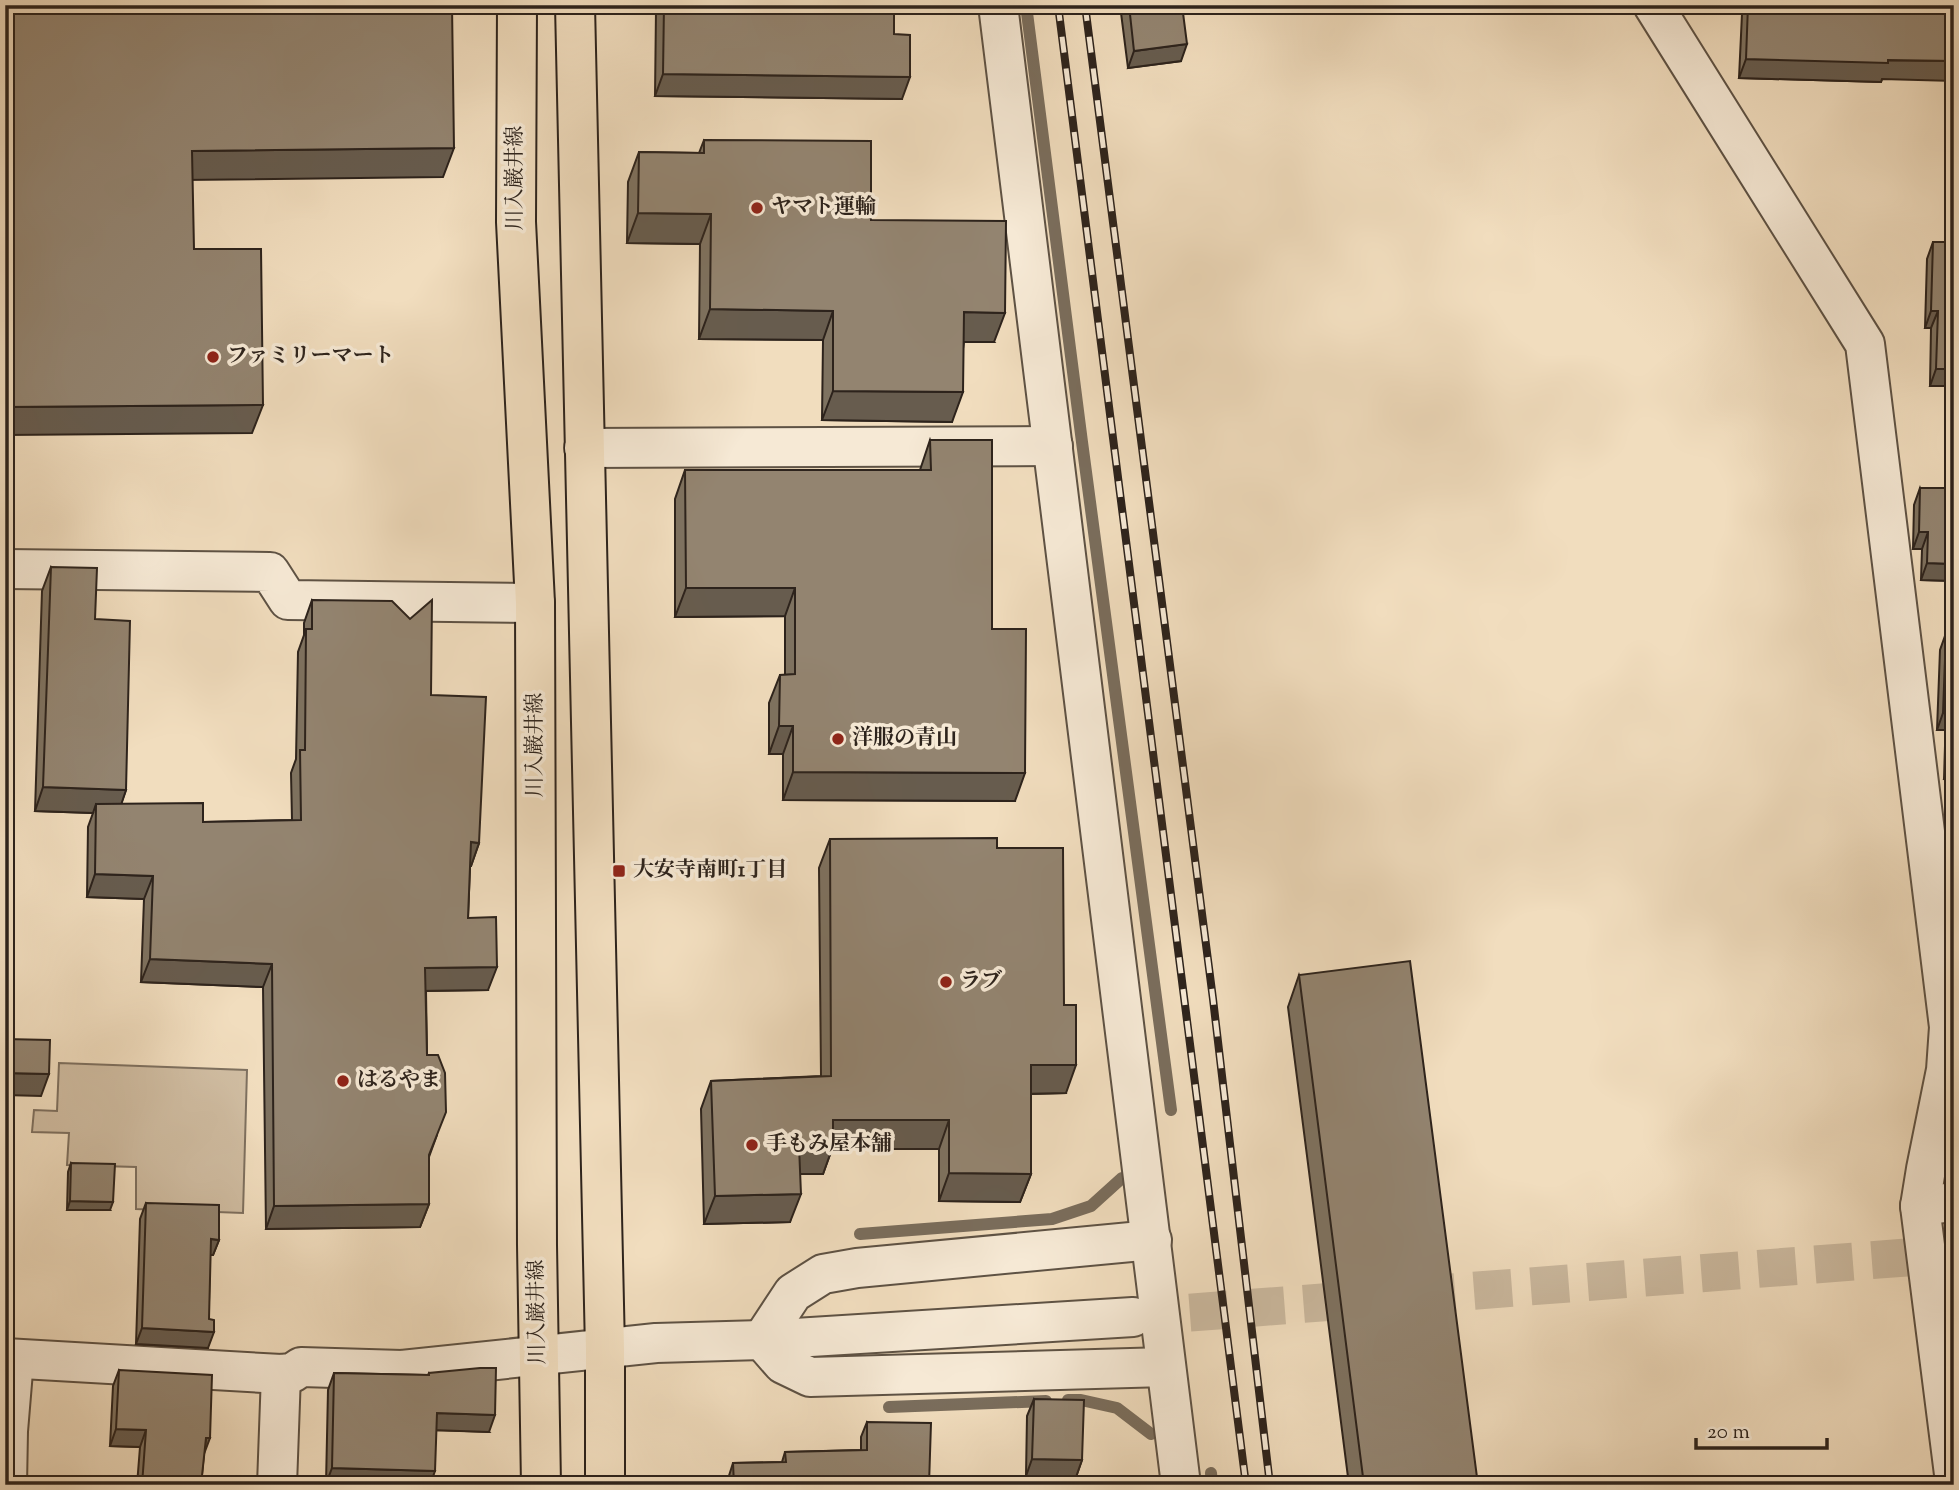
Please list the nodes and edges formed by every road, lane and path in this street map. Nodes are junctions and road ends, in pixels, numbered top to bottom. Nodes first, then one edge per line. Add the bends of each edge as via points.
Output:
1 (517, 5) edge
2 (575, 5) edge
3 (998, 5) edge
4 (1654, 5) edge
5 (1053, 446) junction
6 (584, 448) junction
7 (5, 569) edge
8 (535, 603) junction
9 (1937, 1204) edge
10 (1152, 1240) junction
11 (1943, 1303) edge
12 (1133, 1317) tunnel mouth
13 (761, 1340) junction
14 (605, 1349) junction
15 (540, 1356) junction
16 (10, 1358) edge
17 (1166, 1367) junction
18 (281, 1374) junction
19 (1954, 1474) edge
20 (7, 1485) edge
21 (277, 1485) edge
22 (541, 1485) edge
23 (605, 1485) edge
24 (1181, 1485) edge

1 - 8 main road, 川入巌井線 via 516,222
2 - 6 main road
3 - 5 street
4 - 9 street via 1865,344 1949,1027 1946,1070 1926,1168
5 - 6 street
5 - 10 street
6 - 14 main road
7 - 8 street via 270,572 288,600
8 - 15 main road, 川入巌井線
9 - 11 street
10 - 13 street via 824,1274 793,1293
10 - 17 street
11 - 19 street
12 - 13 street
13 - 14 street
13 - 17 street via 783,1364 810,1377
14 - 15 street
14 - 23 main road
15 - 18 street via 402,1370 301,1367
15 - 22 main road, 川入巌井線
16 - 18 street
16 - 20 street
17 - 24 street
18 - 21 street

